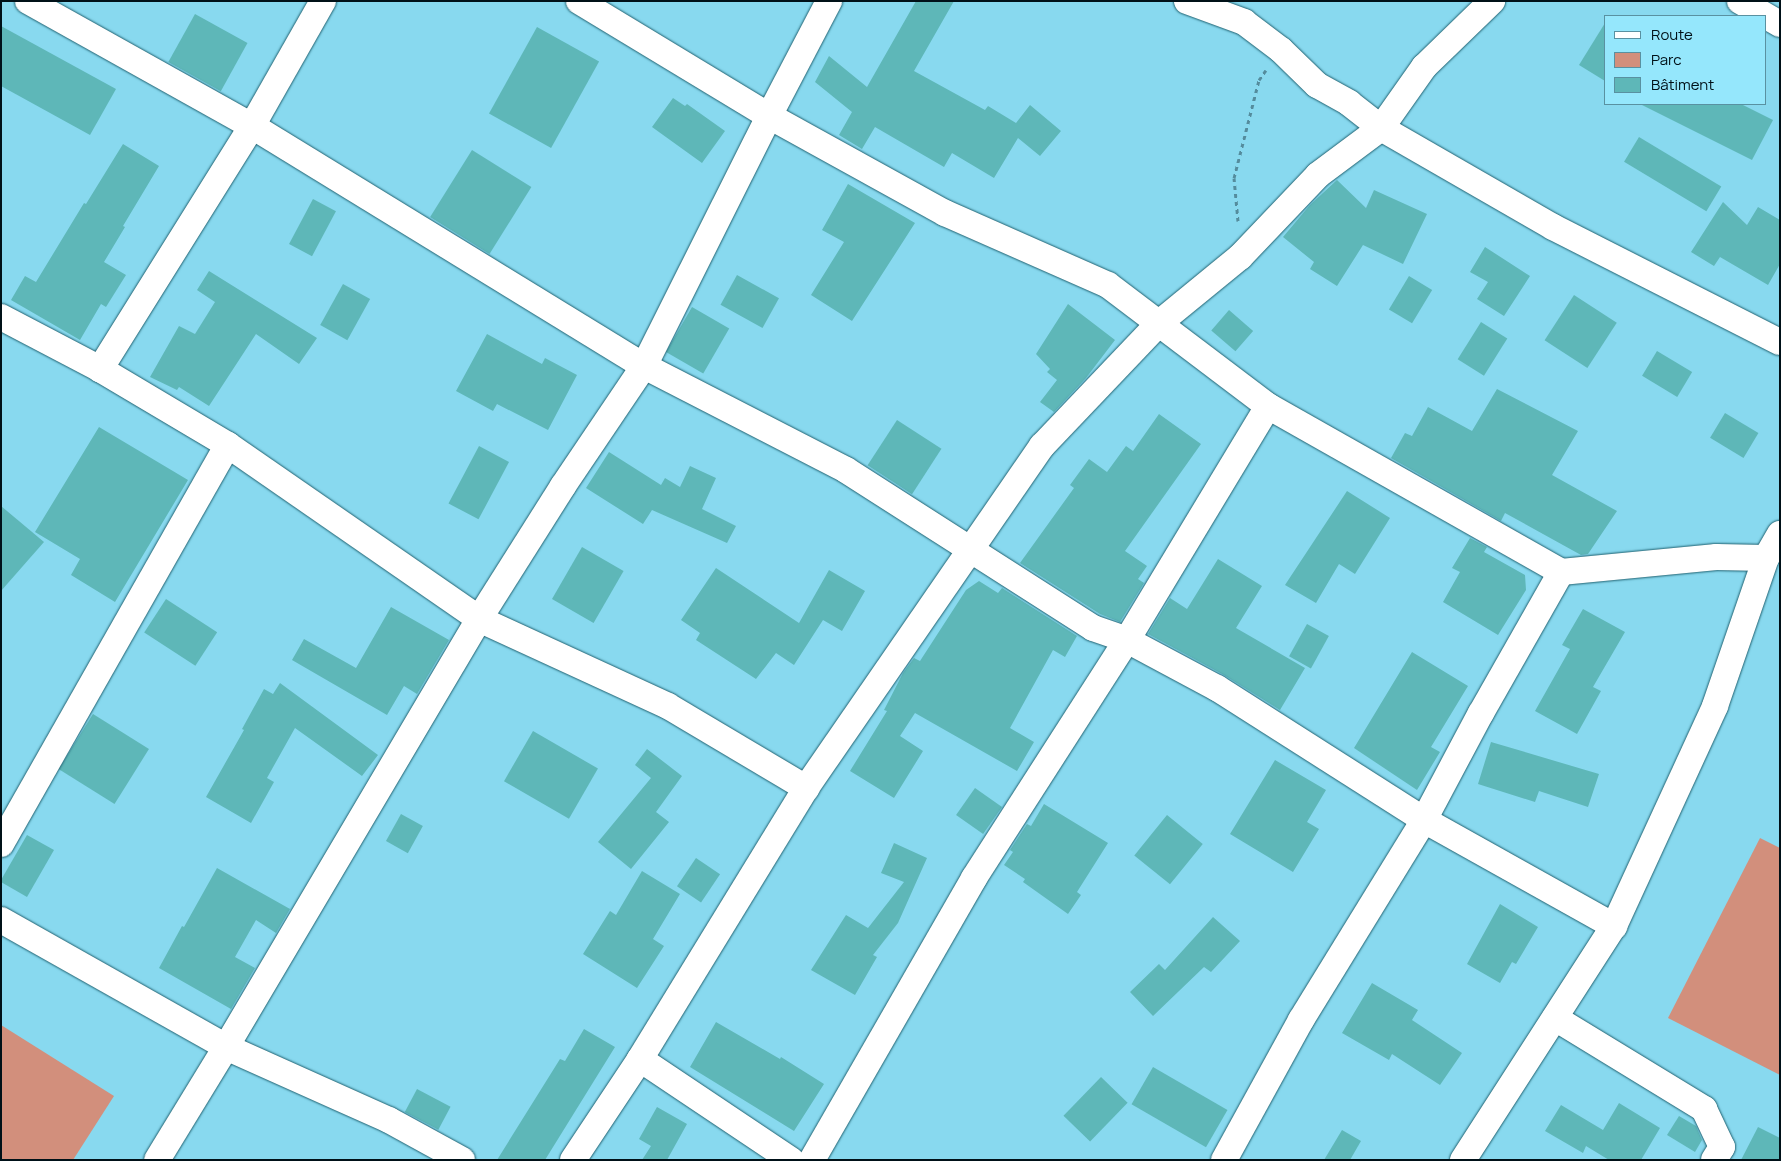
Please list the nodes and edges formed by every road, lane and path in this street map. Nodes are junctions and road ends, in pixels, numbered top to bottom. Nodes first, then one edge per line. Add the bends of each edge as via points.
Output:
1 (28, 1) edge
2 (323, 1) edge
3 (579, 1) edge
4 (829, 1) edge
5 (1187, 1) edge
6 (1492, 1) edge
7 (1740, 1) edge
8 (1764, 15) edge
9 (1766, 16) edge
10 (1780, 24) edge
11 (1281, 50) junction
12 (769, 116) junction
13 (252, 126) junction
14 (1381, 128) junction
15 (1240, 257) junction
16 (1, 317) edge
17 (1158, 324) junction
18 (1780, 342) edge
19 (644, 366) junction
20 (100, 369) junction
21 (1268, 406) junction
22 (228, 445) junction
23 (1780, 534) edge
24 (970, 551) junction
25 (1766, 558) junction
26 (1561, 572) junction
27 (479, 619) junction
28 (1127, 640) junction
29 (806, 788) junction
30 (1424, 820) junction
31 (1, 844) edge
32 (1, 920) edge
33 (1614, 926) junction
34 (1555, 1018) junction
35 (226, 1047) junction
36 (640, 1059) junction
37 (157, 1160) edge
38 (462, 1160) edge
39 (573, 1160) edge
40 (791, 1160) edge
41 (812, 1160) edge
42 (1224, 1160) edge
43 (1463, 1160) edge
44 (1714, 1160) edge

1 - 13 street
2 - 13 street
3 - 12 street
4 - 12 street
5 - 11 street via 1244,22
6 - 14 street via 1424,67
7 - 8 street
9 - 10 street
11 - 14 street via 1318,85 1350,103
11 - 15 path via 1259,80 1234,178
12 - 17 street via 945,213 1108,285
12 - 19 street
13 - 19 street
13 - 20 street
14 - 15 street via 1318,175
14 - 18 street via 1553,227
15 - 17 street
16 - 20 street
17 - 21 street
17 - 24 street via 1042,446
19 - 24 street via 846,470
19 - 27 street
20 - 22 street
21 - 26 street
21 - 28 street
22 - 27 street
22 - 31 street
23 - 25 street
24 - 28 street via 1093,628
24 - 29 street
25 - 26 street via 1716,557
25 - 33 street via 1714,706
26 - 30 street
27 - 29 street via 668,706
27 - 35 street
28 - 30 street via 1217,688
28 - 41 street via 974,878
29 - 36 street
30 - 33 street
30 - 42 street via 1301,1020
32 - 35 street
33 - 34 street
34 - 43 street
34 - 44 street via 1704,1109 1722,1146
35 - 37 street
35 - 38 street via 389,1120
36 - 39 street
36 - 40 street

